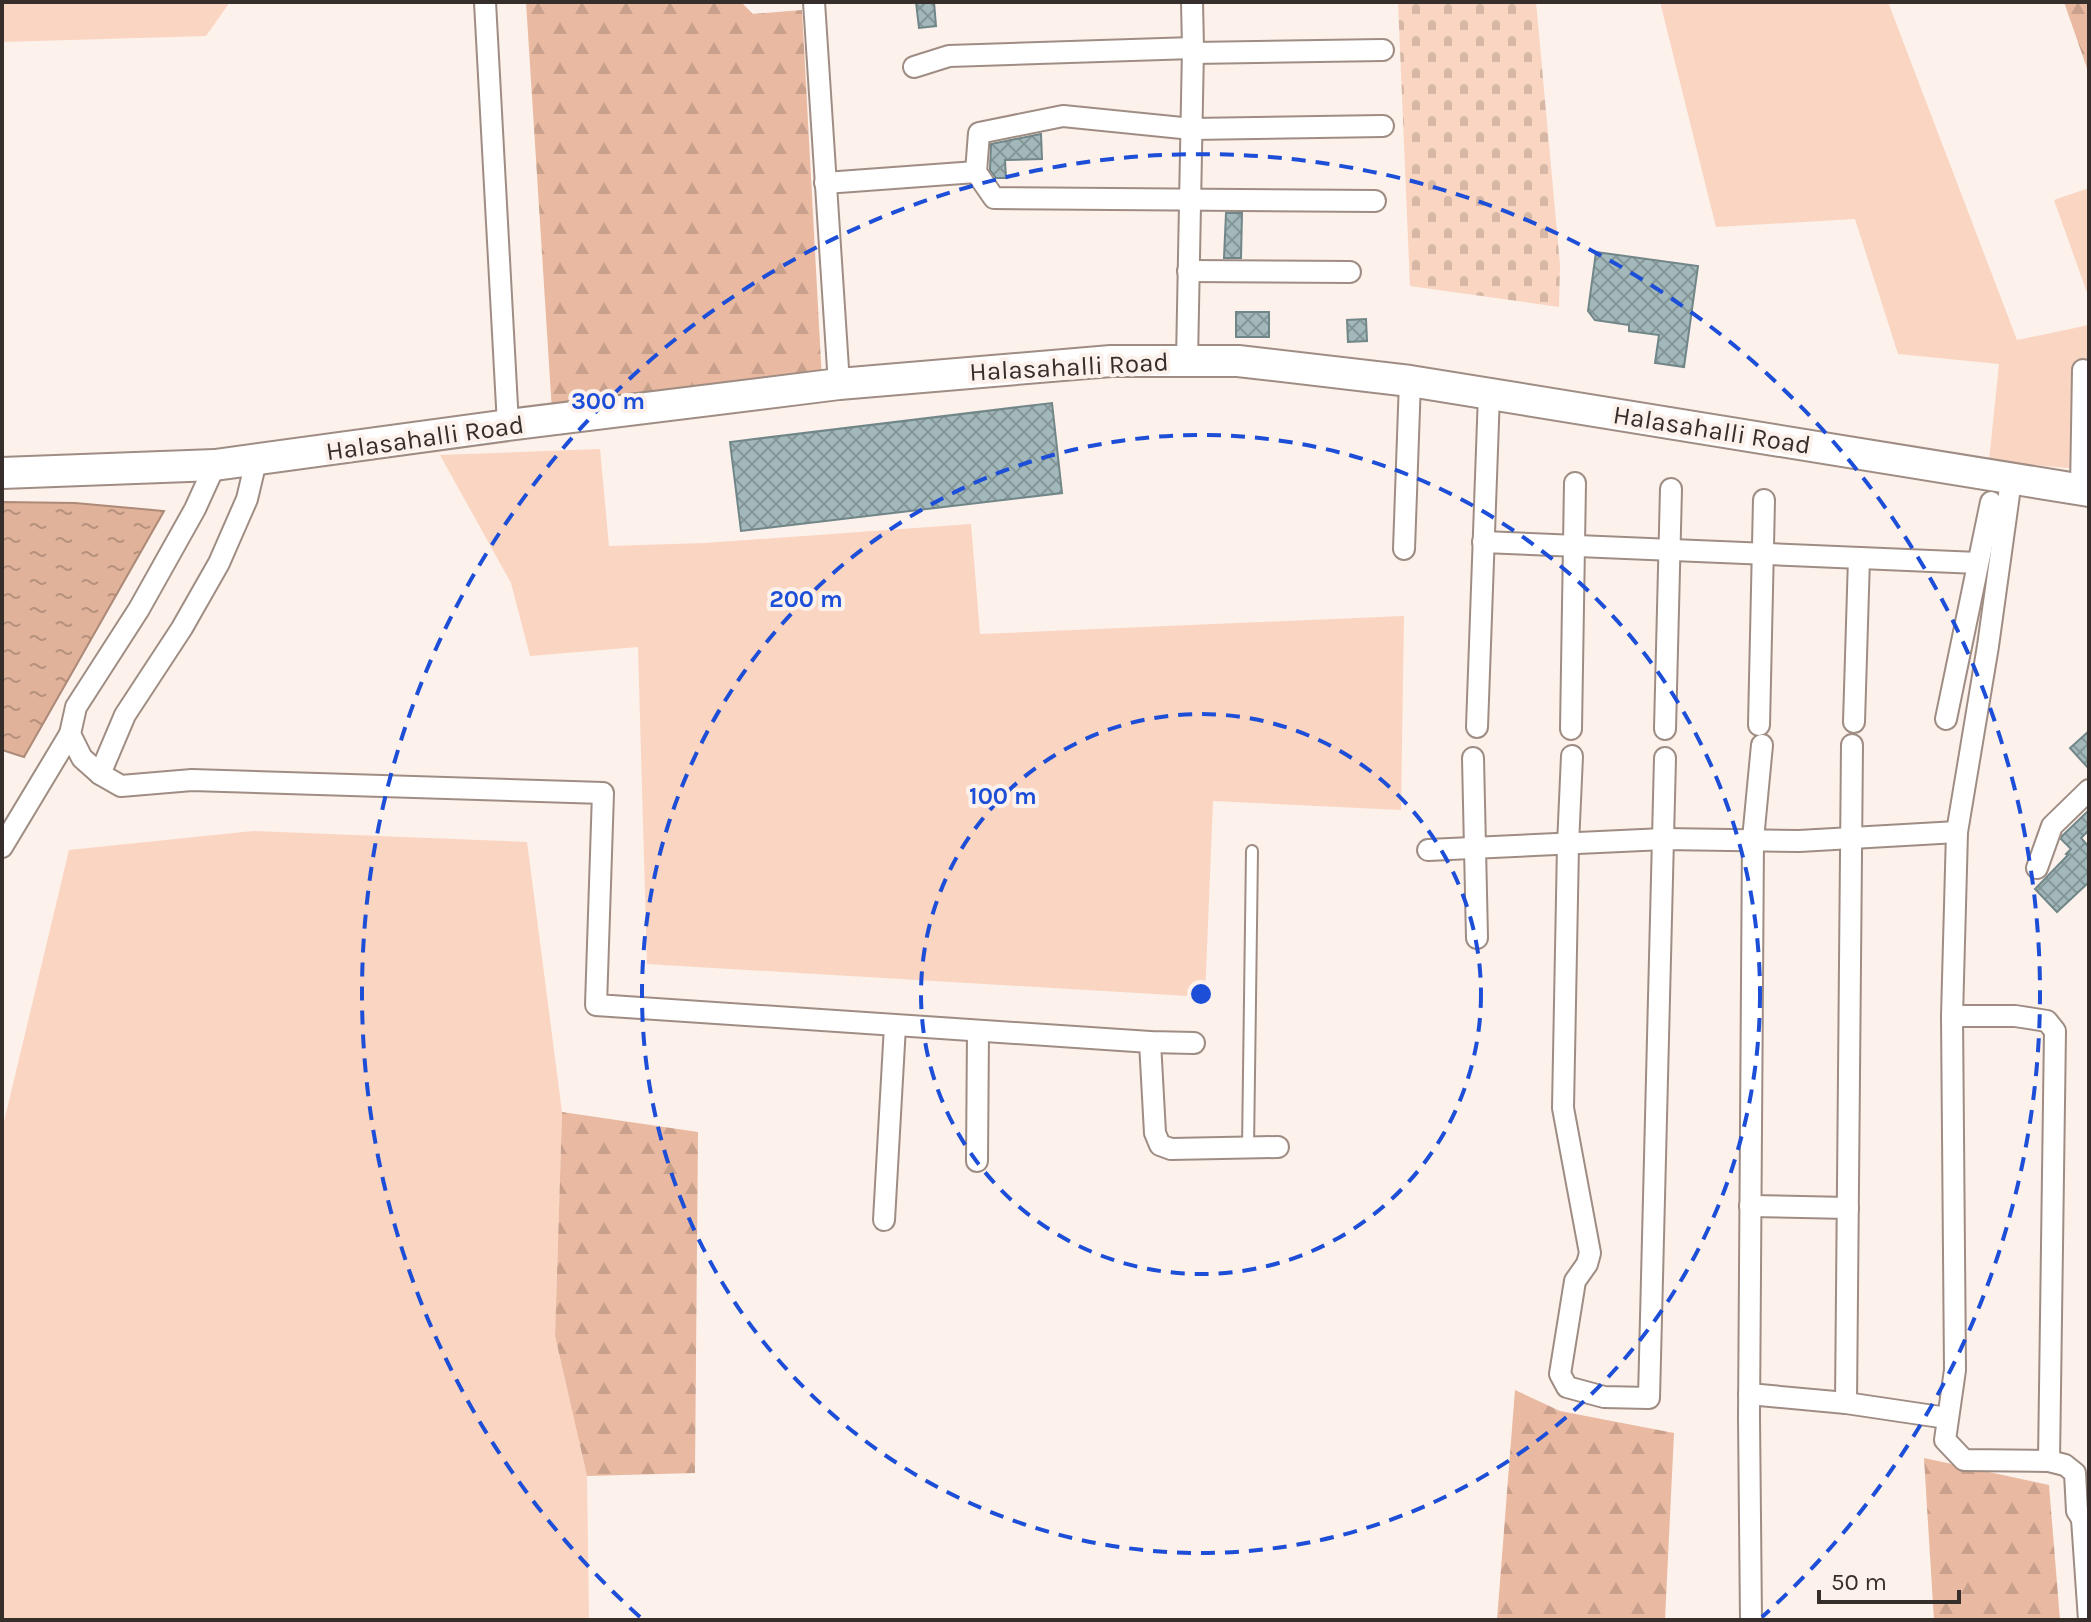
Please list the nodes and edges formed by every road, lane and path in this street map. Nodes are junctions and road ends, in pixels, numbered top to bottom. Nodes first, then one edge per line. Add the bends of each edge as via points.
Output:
1 (485, 2) edge
2 (815, 2) edge
3 (1192, 2) edge
4 (1383, 50) dead end
5 (1193, 51) junction
6 (914, 67) dead end
7 (1383, 126) dead end
8 (1192, 129) junction
9 (976, 172) junction
10 (825, 183) junction
11 (1190, 200) junction
12 (1375, 201) dead end
13 (1188, 271) junction
14 (1350, 272) dead end
15 (1187, 361) junction
16 (2083, 370) dead end
17 (1410, 381) junction
18 (839, 384) junction
19 (1489, 394) junction
20 (508, 425) junction
21 (256, 461) junction
22 (215, 465) junction
23 (25, 472) edge
24 (2011, 480) junction
25 (1575, 483) dead end
26 (1671, 489) dead end
27 (2085, 490) edge
28 (1764, 500) dead end
29 (1991, 502) dead end
30 (1483, 542) junction
31 (1574, 546) junction
32 (1404, 549) dead end
33 (1669, 550) junction
34 (1763, 554) junction
35 (1859, 558) junction
36 (1978, 563) junction
37 (1946, 719) dead end
38 (1854, 722) dead end
39 (1477, 727) dead end
40 (1571, 729) dead end
41 (1665, 729) dead end
42 (70, 734) junction
43 (1852, 745) dead end
44 (1572, 756) dead end
45 (1473, 758) dead end
46 (1665, 758) dead end
47 (100, 774) junction
48 (2089, 790) edge
49 (1957, 832) junction
50 (1850, 838) junction
51 (1664, 839) junction
52 (1753, 839) junction
53 (1568, 845) junction
54 (2, 847) edge
55 (1475, 848) junction
56 (1428, 850) dead end
57 (1252, 851) dead end
58 (2037, 868) dead end
59 (1477, 938) dead end
60 (1952, 1016) junction
61 (895, 1026) junction
62 (978, 1031) junction
63 (1150, 1042) junction
64 (1194, 1043) dead end
65 (1278, 1147) dead end
66 (1248, 1148) junction
67 (977, 1161) dead end
68 (1750, 1206) junction
69 (1848, 1208) junction
70 (884, 1220) dead end
71 (1749, 1394) junction
72 (1846, 1403) junction
73 (1947, 1418) junction
74 (2049, 1461) junction
75 (2085, 1520) edge
76 (1751, 1620) edge
77 (2089, 1620) edge

1 - 20 street
2 - 10 street
3 - 5 street
4 - 5 street
5 - 6 street via 949,56
5 - 8 street
7 - 8 street
8 - 9 street via 1063,116 979,133
8 - 11 street
9 - 10 street
9 - 11 street via 994,198
10 - 18 street
11 - 12 street
11 - 13 street
13 - 14 street
13 - 15 street
15 - 17 main road, Halasahalli Road via 1238,361
15 - 18 main road, Halasahalli Road via 1111,361
16 - 27 street
17 - 19 main road, Halasahalli Road
17 - 32 street
18 - 20 main road, Halasahalli Road
19 - 24 main road, Halasahalli Road
19 - 30 street
20 - 21 main road, Halasahalli Road
21 - 22 main road, Halasahalli Road
21 - 47 street via 247,499 219,563 125,715
22 - 23 main road, Halasahalli Road
22 - 42 street via 139,609 76,707
24 - 27 main road, Halasahalli Road
24 - 49 street
25 - 31 street
26 - 33 street
28 - 34 street
29 - 36 street
30 - 31 street
30 - 39 street
31 - 33 street
31 - 40 street
33 - 34 street
33 - 41 street
34 - 35 street
34 - 52 street via 1761,735
35 - 36 street
35 - 38 street
36 - 37 street
42 - 47 street via 82,758
42 - 54 street
43 - 50 street
44 - 53 street
45 - 55 street
46 - 51 street
47 - 61 street via 121,786 192,780 603,793 596,1005
48 - 58 street via 2052,826
49 - 50 street
49 - 60 street
50 - 52 street
50 - 69 street
51 - 52 street
51 - 53 street
51 - 53 street via 1649,1398 1604,1397 1567,1387 1560,1374 1575,1281 1590,1253 1563,1108
52 - 68 street
53 - 55 street
55 - 56 street
55 - 59 street
57 - 66 lane
60 - 73 street via 1955,1370
60 - 74 street via 2015,1016 2047,1021 2055,1031
61 - 62 street
61 - 70 street
62 - 63 street
62 - 67 street
63 - 64 street
63 - 66 street via 1160,1145
65 - 66 street
68 - 69 street
68 - 71 street
69 - 72 street
71 - 72 street
71 - 76 street
72 - 73 street
73 - 74 street via 1945,1440 1964,1460
74 - 75 street via 2075,1473 2077,1511
75 - 77 street

